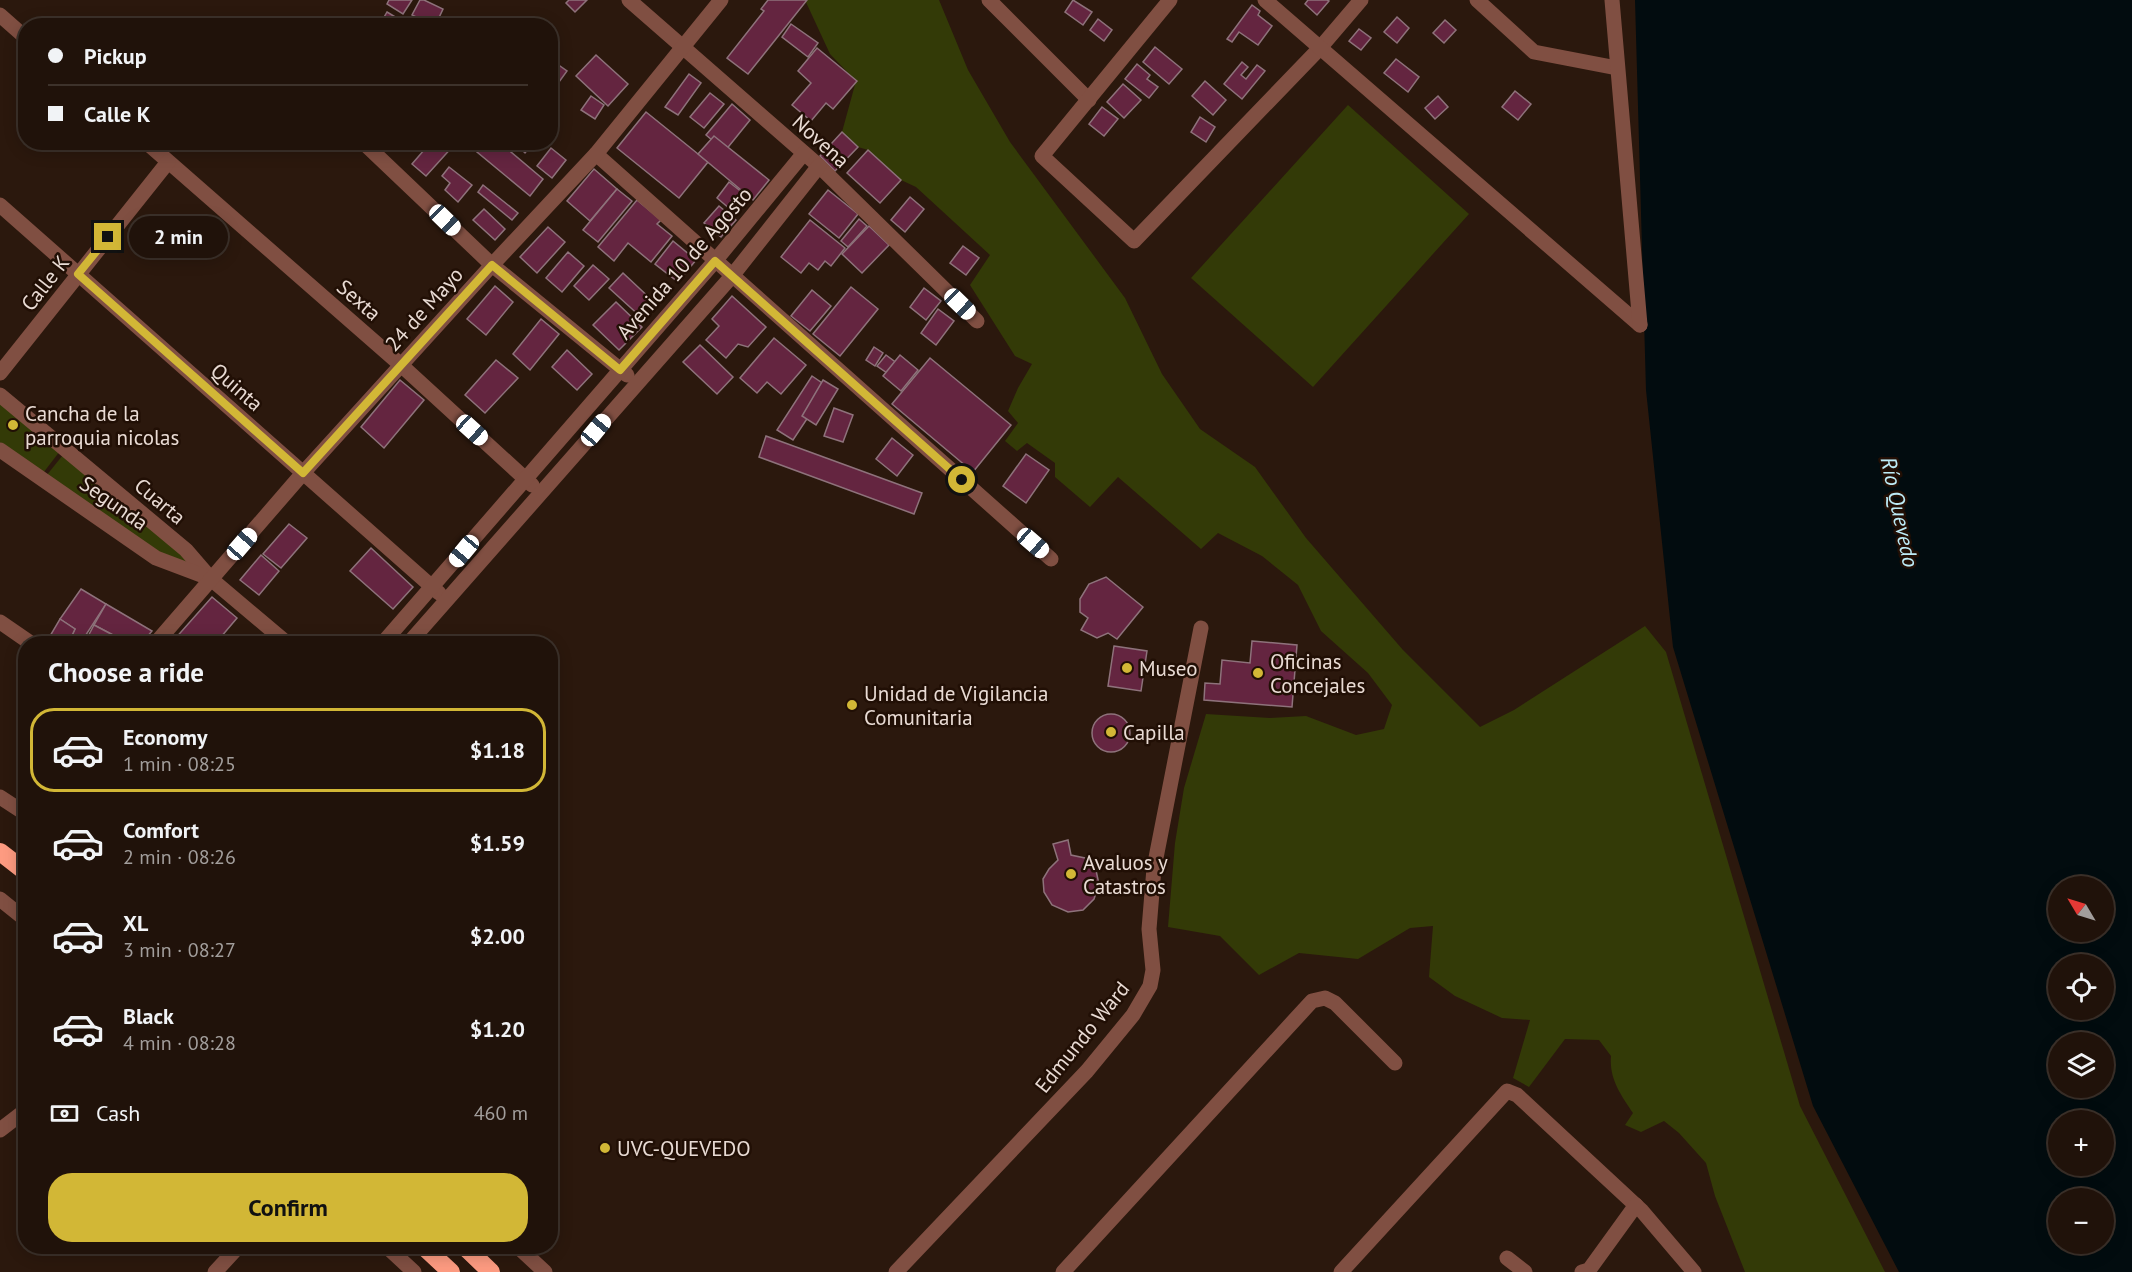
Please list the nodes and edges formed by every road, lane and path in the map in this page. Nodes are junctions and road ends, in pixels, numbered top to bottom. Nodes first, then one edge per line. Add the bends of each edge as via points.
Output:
1 (629, 0) edge
2 (720, 0) edge
3 (989, 0) edge
4 (1170, 0) edge
5 (1265, 0) edge
6 (1361, 0) edge
7 (1478, 0) edge
8 (1612, 0) edge
9 (0, 15) edge
10 (18, 31) edge
11 (682, 46) junction
12 (1320, 48) junction
13 (1617, 69) junction
14 (1089, 100) junction
15 (155, 150) edge
16 (371, 150) edge
17 (804, 153) junction
18 (596, 154) junction
19 (168, 162) junction
20 (819, 166) junction
21 (0, 206) edge
22 (715, 261) junction
23 (492, 265) junction
24 (78, 274) junction
25 (732, 276) junction
26 (977, 321) dead end
27 (401, 365) junction
28 (620, 370) junction
29 (0, 373) edge
30 (636, 383) junction
31 (0, 395) edge
32 (0, 450) edge
33 (303, 473) junction
34 (525, 479) junction
35 (542, 493) junction
36 (1051, 559) dead end
37 (211, 579) junction
38 (433, 588) junction
39 (446, 599) junction
40 (0, 622) edge
41 (1201, 628) dead end
42 (20, 636) edge
43 (162, 636) edge
44 (279, 636) edge
45 (389, 636) edge
46 (415, 636) edge
47 (0, 797) edge
48 (18, 809) edge
49 (0, 852) edge
50 (18, 866) edge
51 (0, 898) edge
52 (18, 913) edge
53 (1395, 1063) dead end
54 (18, 1116) edge
55 (0, 1131) edge
56 (1636, 1205) junction
57 (232, 1254) edge
58 (395, 1254) edge
59 (432, 1254) edge
60 (472, 1254) edge
61 (526, 1254) edge
62 (1507, 1258) dead end
63 (215, 1272) edge
64 (414, 1272) edge
65 (451, 1272) edge
66 (491, 1272) edge
67 (545, 1272) edge
68 (896, 1272) edge
69 (1063, 1272) edge
70 (1341, 1272) edge
71 (1525, 1272) edge
72 (1582, 1272) edge
73 (1694, 1272) edge

1 - 11 street, Novena
2 - 11 street, 24 de Mayo
3 - 14 street
4 - 14 street
5 - 12 street
6 - 12 street
7 - 13 street via 1534,52
8 - 13 street
9 - 10 street
11 - 17 street, Novena
11 - 18 street, 24 de Mayo
12 - 13 street via 1640,326
12 - 14 street via 1134,241 1042,156
15 - 19 street, Sexta
16 - 23 street
17 - 20 street, Novena
17 - 22 street, Avenida 10 de Agosto
18 - 22 street
18 - 23 street, 24 de Mayo
19 - 24 street, Calle K
19 - 27 street, Sexta
20 - 25 street, Avenida 10 de Agosto
20 - 26 street, Novena
21 - 24 street, Quinta
22 - 25 street
22 - 28 street, Avenida 10 de Agosto
23 - 27 street, 24 de Mayo
23 - 28 street
24 - 29 street, Calle K
24 - 33 street, Quinta
25 - 30 street, Avenida 10 de Agosto
25 - 36 street
27 - 33 street, 24 de Mayo
27 - 34 street, Sexta
28 - 30 street
28 - 34 street, Avenida 10 de Agosto
30 - 35 street, Avenida 10 de Agosto
31 - 37 street, Cuarta via 186,550
32 - 37 street, Segunda via 156,558
33 - 37 street, 24 de Mayo
33 - 38 street, Quinta
34 - 35 street, Sexta
34 - 38 street, Avenida 10 de Agosto
35 - 39 street, Avenida 10 de Agosto
37 - 43 street, 24 de Mayo
37 - 44 street, Cuarta
38 - 39 street, Quinta
38 - 45 street, Avenida 10 de Agosto
39 - 46 street, Avenida 10 de Agosto
40 - 42 street
41 - 68 street, Edmundo Ward via 1154,868 1150,987 1133,1015 1087,1071
47 - 48 street
49 - 50 highway
51 - 52 street
53 - 69 street via 1335,1003 1325,998 1312,1002
54 - 55 street
56 - 70 street via 1508,1091
56 - 72 street via 1589,1270
56 - 73 street
57 - 63 street
58 - 64 street
59 - 65 highway
60 - 66 highway
61 - 67 street
62 - 71 street

